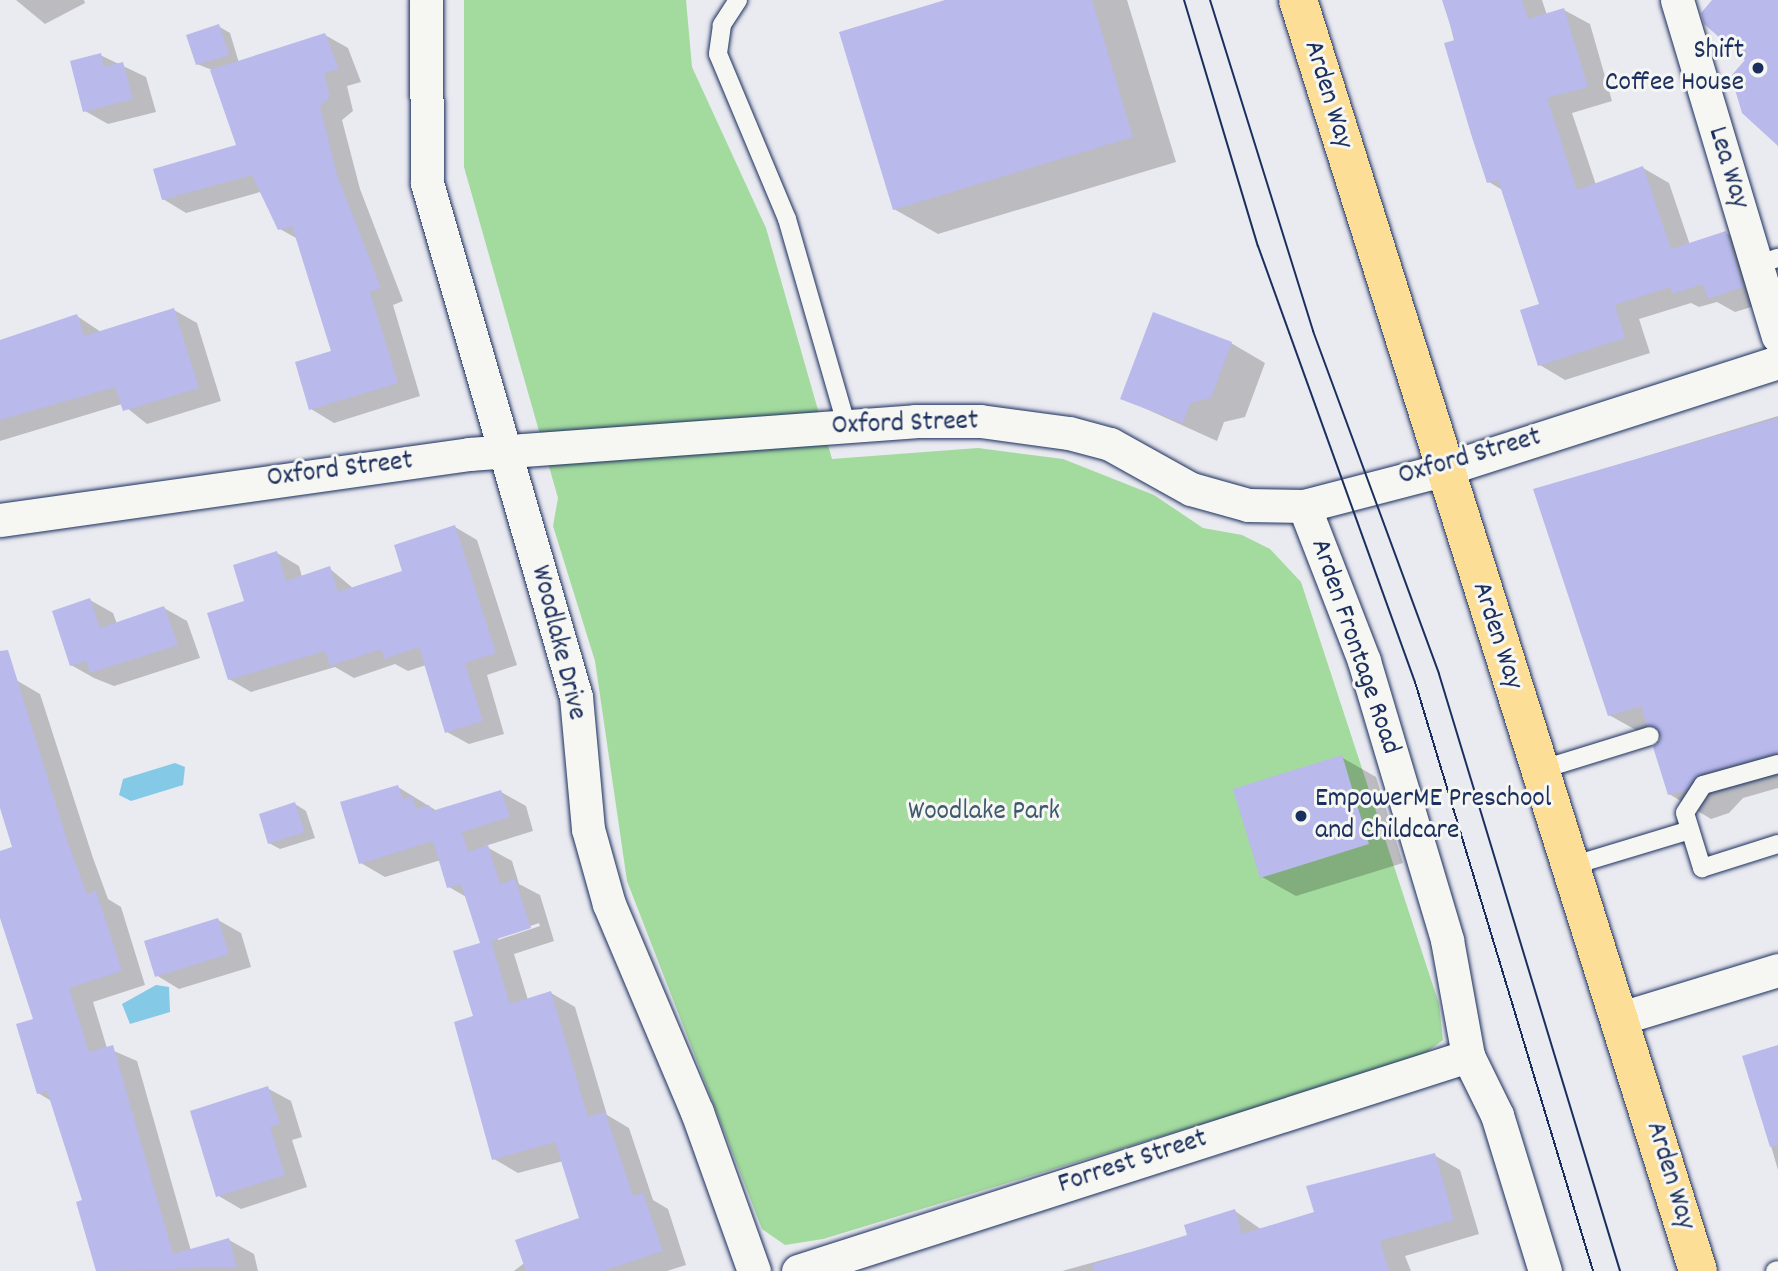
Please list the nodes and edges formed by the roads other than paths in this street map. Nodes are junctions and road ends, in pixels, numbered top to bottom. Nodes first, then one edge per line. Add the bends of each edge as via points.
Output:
1 (426, 0) edge
2 (738, 0) edge
3 (1298, 0) edge
4 (1677, 0) edge
5 (1767, 262) edge
6 (1778, 336) edge
7 (1778, 362) edge
8 (847, 427) junction
9 (506, 451) junction
10 (1442, 470) junction
11 (1304, 506) junction
12 (0, 520) edge
13 (1650, 736) dead end
14 (1778, 764) edge
15 (1540, 770) junction
16 (1690, 830) junction
17 (1778, 844) edge
18 (1571, 866) junction
19 (1778, 970) edge
20 (1621, 1018) junction
21 (1468, 1056) junction
22 (754, 1271) edge
23 (798, 1271) edge
24 (1545, 1271) edge
25 (1698, 1271) edge

1 - 9 street, Woodlake Drive via 427,183
2 - 8 lane via 722,25 718,54 787,219
3 - 10 main road, Arden Way
4 - 5 street, Lea Way
5 - 6 street, Lea Way
7 - 10 street, Oxford Street
8 - 9 street, Oxford Street
8 - 11 street, Oxford Street via 1026,425 1110,444 1191,489 1248,505
9 - 12 street, Oxford Street
9 - 22 street, Woodlake Drive via 576,698 588,829 609,904 697,1112
10 - 11 street, Oxford Street
10 - 15 main road, Arden Way
11 - 21 street, Arden Frontage Road via 1364,661 1447,940
13 - 15 lane
14 - 16 lane via 1703,785 1685,813
15 - 18 main road, Arden Way
16 - 17 lane via 1702,867
16 - 18 lane
18 - 20 main road, Arden Way
19 - 20 street
20 - 25 main road, Arden Way
21 - 23 street, Forrest Street
21 - 24 street, Arden Frontage Road via 1497,1115

